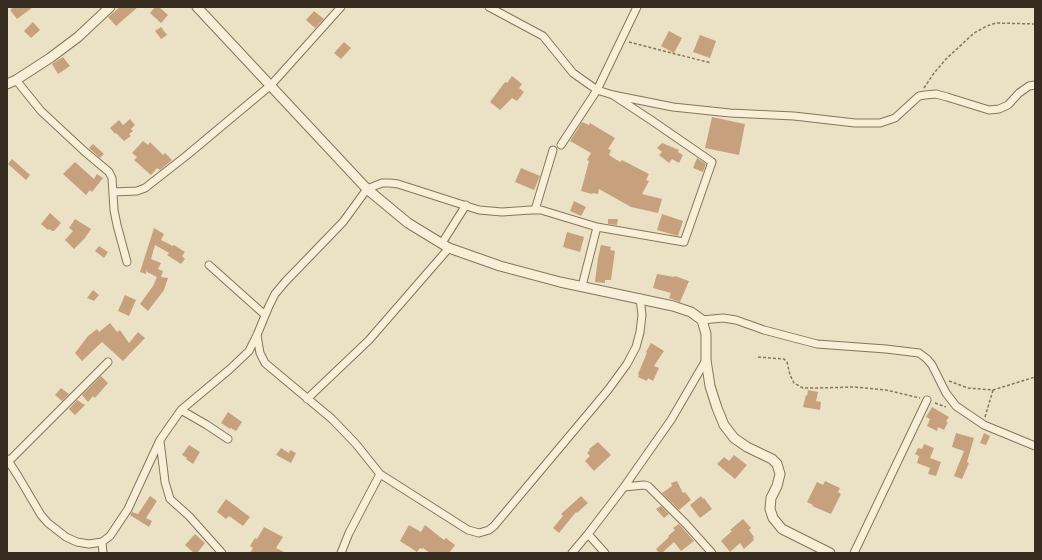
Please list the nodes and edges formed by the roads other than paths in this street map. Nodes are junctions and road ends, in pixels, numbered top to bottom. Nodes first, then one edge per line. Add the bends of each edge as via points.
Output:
1 (110, 7) edge
2 (197, 7) edge
3 (340, 7) edge
4 (489, 7) edge
5 (637, 7) edge
6 (11, 82) edge
7 (271, 85) junction
8 (1035, 85) edge
9 (597, 90) junction
10 (613, 96) junction
11 (561, 145) dead end
12 (553, 150) dead end
13 (367, 189) junction
14 (113, 192) junction
15 (466, 205) junction
16 (535, 210) junction
17 (597, 227) junction
18 (446, 246) junction
19 (127, 262) dead end
20 (209, 265) dead end
21 (582, 286) junction
22 (640, 298) junction
23 (265, 315) junction
24 (702, 320) junction
25 (257, 335) junction
26 (706, 360) junction
27 (108, 362) dead end
28 (307, 398) junction
29 (927, 400) road end
30 (181, 410) junction
31 (228, 439) dead end
32 (160, 440) junction
33 (1035, 446) edge
34 (8, 461) edge
35 (380, 474) junction
36 (624, 488) junction
37 (588, 534) junction
38 (102, 542) junction
39 (104, 553) edge
40 (222, 553) edge
41 (341, 553) edge
42 (572, 553) edge
43 (605, 553) edge
44 (712, 553) edge
45 (830, 553) edge
46 (854, 553) edge

1 - 6 street via 78,38
2 - 7 street
3 - 7 street
4 - 9 street via 543,36 573,73
5 - 9 street
6 - 14 street via 84,152 109,172
7 - 13 street
7 - 14 street via 148,185 137,191
8 - 10 street via 1019,93 1008,105 989,110 936,94 920,96 895,118 872,124 680,108
9 - 10 street
9 - 11 street
10 - 17 street via 712,162 684,242
12 - 16 street
13 - 15 street via 382,183 390,183
13 - 18 street via 408,223
13 - 23 street via 342,222 275,294
14 - 19 street via 114,210
15 - 16 street via 492,211
15 - 18 street
16 - 17 street
17 - 21 street
18 - 21 street via 500,266
18 - 28 street via 369,340
20 - 23 street
21 - 22 street
22 - 24 street via 691,312
22 - 35 street via 640,332 627,364 608,390 489,530 479,533 468,530
23 - 25 street
24 - 26 street via 706,334
24 - 33 street via 736,320 817,344 919,353 927,359 956,406 984,425
25 - 28 street via 264,363
25 - 30 street via 249,351
26 - 36 street via 671,420
26 - 45 street via 710,386 724,425 734,438 772,458 777,464 780,474 771,498 770,509 774,518 782,529
27 - 34 street
28 - 35 street via 332,419
29 - 46 street
30 - 31 street
30 - 32 street
32 - 38 street via 128,509 110,536
32 - 40 street via 165,482 170,499
34 - 38 street via 48,523 77,542
35 - 41 street
36 - 37 street
36 - 44 street via 648,486
37 - 42 street
37 - 43 street
38 - 39 street

